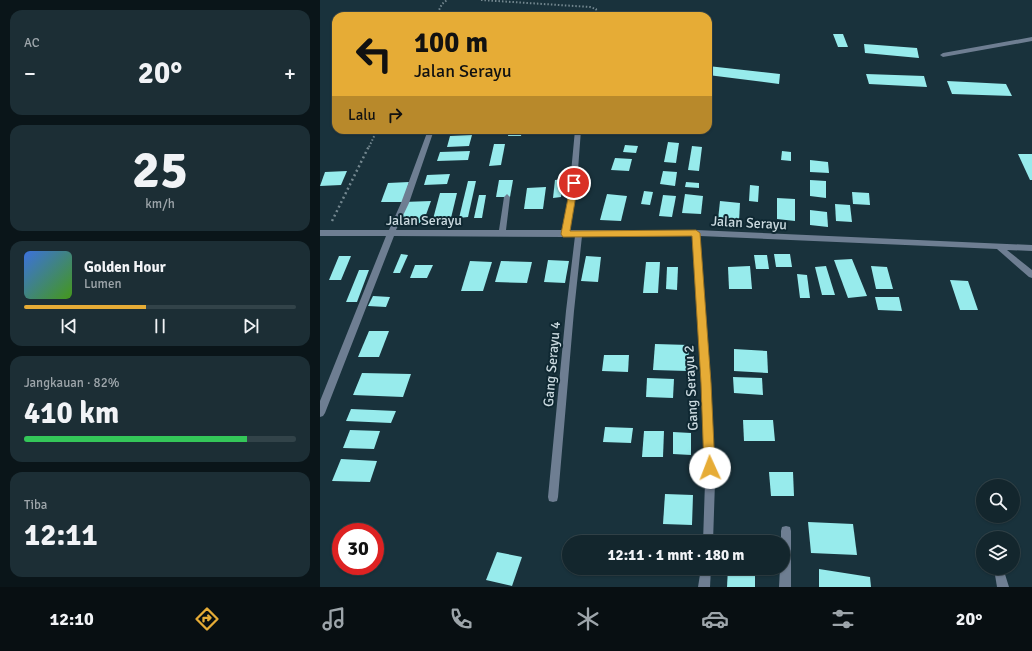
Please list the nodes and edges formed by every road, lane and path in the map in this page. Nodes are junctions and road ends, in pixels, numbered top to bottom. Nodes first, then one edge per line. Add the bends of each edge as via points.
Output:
1 (447, 0) edge
2 (481, 0) edge
3 (438, 12) edge
4 (597, 12) edge
5 (1032, 39) edge
6 (943, 55) dead end
7 (375, 134) edge
8 (429, 134) edge
9 (578, 134) edge
10 (507, 197) dead end
11 (391, 232) junction
12 (323, 233) edge
13 (696, 233) junction
14 (502, 234) junction
15 (566, 234) junction
16 (579, 234) junction
17 (999, 247) junction
18 (1032, 248) edge
19 (1032, 275) edge
20 (320, 411) edge
21 (553, 497) dead end
22 (786, 531) dead end
23 (708, 535) edge
24 (705, 575) edge
25 (1000, 575) dead end
26 (704, 587) edge
27 (785, 587) edge
28 (1003, 587) edge

1 - 3 path
2 - 4 path via 590,7
5 - 6 street
7 - 12 path
8 - 11 street via 405,203
9 - 15 street via 573,195
10 - 14 street
11 - 12 street, Jalan Serayu
11 - 14 street, Jalan Serayu
11 - 20 street
13 - 16 street, Jalan Serayu
13 - 17 street, Jalan Serayu
13 - 23 street, Gang Serayu 2 via 707,406 710,482
14 - 15 street, Jalan Serayu
15 - 16 street, Jalan Serayu
16 - 21 street, Gang Serayu 4
17 - 18 street, Jalan Serayu
17 - 19 street
22 - 27 street
24 - 26 street
25 - 28 street

